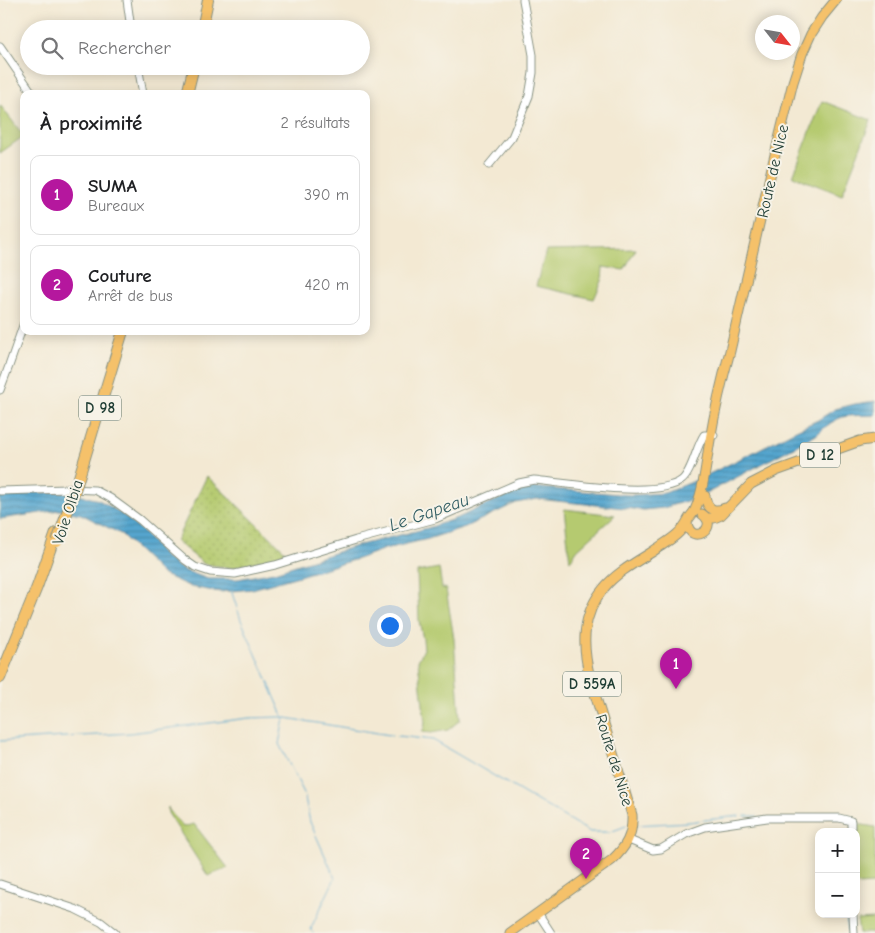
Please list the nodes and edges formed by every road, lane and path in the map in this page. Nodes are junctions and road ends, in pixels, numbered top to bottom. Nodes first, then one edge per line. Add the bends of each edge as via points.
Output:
1 (127, 0) edge
2 (208, 0) edge
3 (213, 0) edge
4 (523, 0) edge
5 (836, 0) edge
6 (130, 20) edge
7 (204, 20) edge
8 (209, 20) edge
9 (0, 46) edge
10 (140, 75) edge
11 (191, 75) edge
12 (196, 75) edge
13 (30, 90) edge
14 (142, 90) edge
15 (187, 90) edge
16 (192, 90) edge
17 (489, 165) dead end
18 (20, 335) edge
19 (117, 335) edge
20 (122, 335) edge
21 (730, 351) junction
22 (0, 390) edge
23 (713, 435) junction
24 (875, 439) edge
25 (708, 466) junction
26 (766, 476) junction
27 (75, 484) junction
28 (0, 491) edge
29 (702, 498) junction
30 (730, 505) junction
31 (692, 515) junction
32 (706, 520) junction
33 (687, 523) junction
34 (692, 533) junction
35 (672, 539) junction
36 (55, 542) junction
37 (0, 678) edge
38 (0, 688) edge
39 (851, 828) edge
40 (629, 840) junction
41 (0, 884) edge
42 (538, 913) junction
43 (853, 918) edge
44 (114, 933) edge
45 (510, 933) edge
46 (551, 933) edge
47 (854, 933) edge

1 - 6 street
2 - 7 highway
3 - 8 highway
4 - 17 street via 533,55 529,96 512,137
5 - 21 main road, Route de Nice via 811,34 799,63
9 - 13 street
10 - 14 street
11 - 15 highway
12 - 16 highway
18 - 22 street
19 - 27 highway, Voie Olbia / D 98
20 - 27 highway, Voie Olbia / D 98
21 - 23 main road
21 - 25 main road
23 - 25 main road
23 - 28 street via 704,435 688,474 671,486 630,490 534,480 518,483 435,519 235,574 210,572 195,566 140,520 94,490
24 - 26 main road, D 12 via 842,447
25 - 29 main road
26 - 30 main road, D 12 via 751,484
26 - 32 main road via 725,517
27 - 36 highway, Voie Olbia / D 98
29 - 30 main road via 712,509
29 - 31 main road
29 - 32 main road
30 - 32 main road via 721,515
31 - 32 main road via 698,513
31 - 33 main road
32 - 34 main road via 705,532
33 - 34 main road
33 - 35 main road, D 559A
34 - 35 main road, D 559A
35 - 40 main road, Route de Nice / D 559A via 604,588 586,623 584,645 588,668 632,816
36 - 37 highway, Voie Olbia / D 98
36 - 38 highway, Voie Olbia / D 98
39 - 40 street via 851,821 838,818 767,818 705,827 653,850
40 - 42 main road via 612,860
41 - 44 street via 75,909 101,922
42 - 45 main road
42 - 46 street
43 - 47 street

